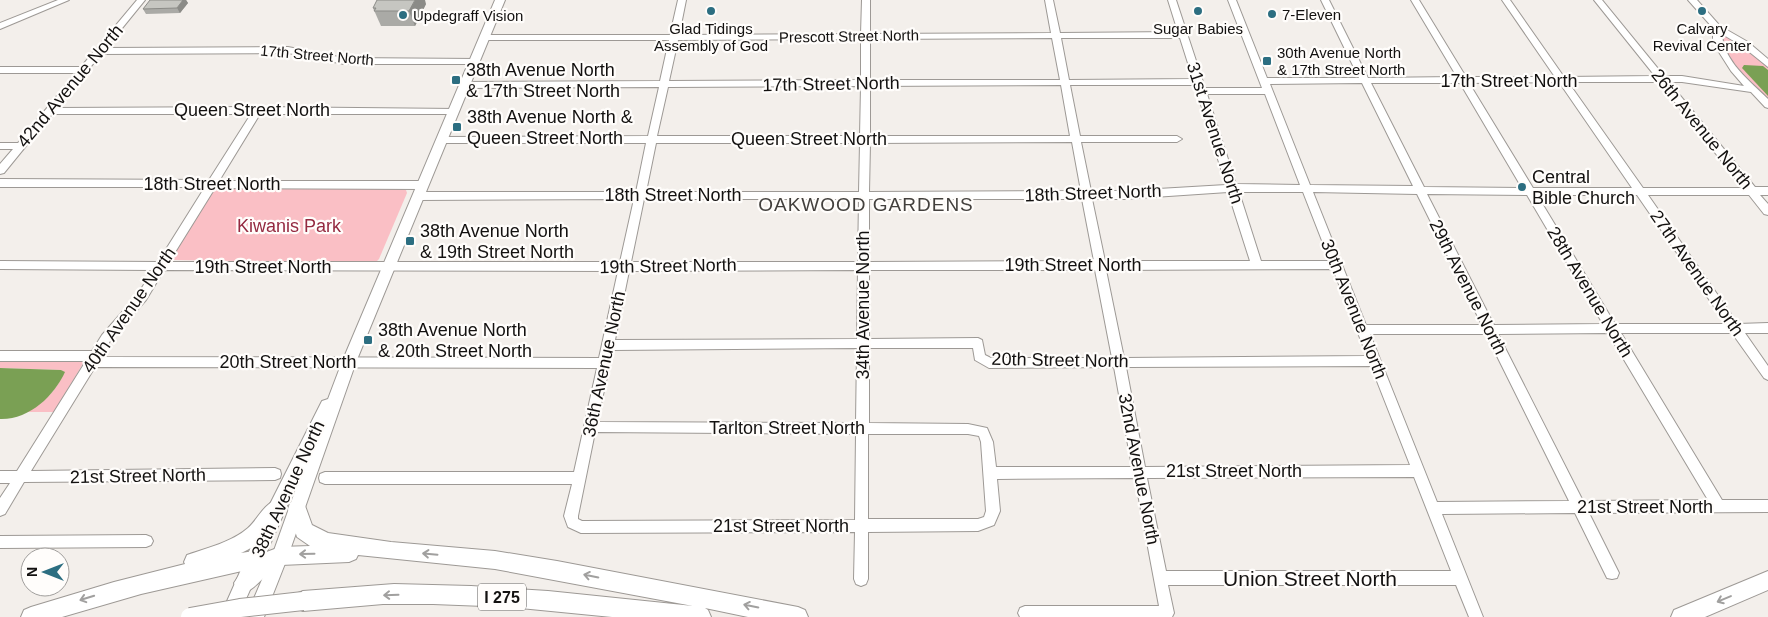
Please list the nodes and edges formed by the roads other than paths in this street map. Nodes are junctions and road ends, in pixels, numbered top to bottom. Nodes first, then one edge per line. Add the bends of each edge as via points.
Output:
1 (65, 0) edge
2 (141, 0) edge
3 (500, 0) edge
4 (682, 0) edge
5 (866, 0) edge
6 (1049, 0) edge
7 (1172, 0) edge
8 (1232, 0) edge
9 (1325, 0) edge
10 (1415, 0) edge
11 (1506, 0) edge
12 (1598, 0) edge
13 (1692, 0) edge
14 (0, 26) edge
15 (1717, 28) junction
16 (1055, 34) junction
17 (1183, 35) junction
18 (866, 36) junction
19 (484, 38) junction
20 (674, 38) junction
21 (99, 51) junction
22 (475, 61) junction
23 (1768, 64) edge
24 (0, 70) edge
25 (84, 70) junction
26 (1662, 80) junction
27 (1366, 81) junction
28 (1463, 81) junction
29 (1562, 81) junction
30 (1065, 82) junction
31 (865, 83) junction
32 (465, 85) junction
33 (664, 85) junction
34 (1200, 86) junction
35 (1266, 86) junction
36 (1754, 90) junction
37 (1768, 105) edge
38 (258, 110) junction
39 (50, 111) junction
40 (454, 111) junction
41 (865, 138) junction
42 (1075, 138) junction
43 (1177, 139) dead end
44 (442, 140) junction
45 (652, 140) junction
46 (0, 146) edge
47 (21, 146) junction
48 (0, 171) edge
49 (0, 183) edge
50 (212, 184) junction
51 (1233, 188) junction
52 (1306, 189) junction
53 (421, 190) junction
54 (1420, 190) junction
55 (1752, 191) junction
56 (1768, 191) edge
57 (1530, 192) junction
58 (1640, 192) junction
59 (864, 195) junction
60 (640, 196) junction
61 (1086, 196) junction
62 (1768, 211) edge
63 (1100, 264) junction
64 (0, 265) edge
65 (864, 265) junction
66 (1258, 265) junction
67 (1336, 265) junction
68 (161, 266) junction
69 (389, 267) junction
70 (625, 267) junction
71 (1736, 328) junction
72 (1768, 328) edge
73 (1612, 329) junction
74 (1362, 330) junction
75 (1490, 330) junction
76 (863, 342) junction
77 (609, 345) junction
78 (0, 356) edge
79 (94, 359) junction
80 (1374, 360) junction
81 (1118, 361) junction
82 (349, 362) junction
83 (605, 363) junction
84 (1768, 375) edge
85 (591, 427) junction
86 (862, 429) junction
87 (1139, 471) junction
88 (1418, 471) junction
89 (990, 473) junction
90 (275, 474) dead end
91 (0, 477) edge
92 (21, 477) junction
93 (325, 478) dead end
94 (580, 478) junction
95 (1718, 506) junction
96 (1768, 506) edge
97 (1578, 507) junction
98 (1432, 508) junction
99 (276, 509) junction
100 (297, 509) junction
101 (0, 510) edge
102 (573, 523) joint
103 (861, 525) junction
104 (146, 541) dead end
105 (0, 542) edge
106 (391, 552) junction
107 (280, 556) junction
108 (257, 564) junction
109 (1612, 573) dead end
110 (1160, 578) junction
111 (1460, 578) junction
112 (861, 579) dead end
113 (1768, 580) edge
114 (244, 583) joint
115 (120, 589) junction
116 (1025, 613) dead end
117 (31, 617) edge
118 (190, 617) edge
119 (229, 617) edge
120 (254, 617) edge
121 (701, 617) edge
122 (798, 617) edge
123 (1476, 617) edge
124 (1681, 617) edge

1 - 14 street
2 - 21 street, 42nd Avenue North
3 - 19 main road, 38th Avenue North
4 - 20 street, 36th Avenue North
5 - 18 street, 34th Avenue North
6 - 16 street, 32nd Avenue North
7 - 17 street, 31st Avenue North
8 - 35 street, 30th Avenue North
9 - 27 street, 29th Avenue North
10 - 28 street, 28th Avenue North
11 - 29 street, 27th Avenue North
12 - 26 street, 26th Avenue North
13 - 15 street
15 - 23 street via 1745,44
15 - 36 street via 1716,37 1723,54
16 - 17 street, Prescott Street North
16 - 18 street, Prescott Street North
16 - 30 street, 32nd Avenue North
17 - 34 street, 31st Avenue North
18 - 20 street, Prescott Street North
18 - 31 street, 34th Avenue North
19 - 20 street, Prescott Street North
19 - 22 main road, 38th Avenue North
20 - 33 street, 36th Avenue North
21 - 22 street, 17th Street North via 288,50 344,61
21 - 25 street, 42nd Avenue North
22 - 32 main road, 38th Avenue North
24 - 25 street
25 - 39 street, 42nd Avenue North
26 - 29 street, 17th Street North
26 - 36 street, 17th Street North via 1690,80
26 - 55 street, 26th Avenue North
27 - 28 street, 17th Street North
27 - 35 street, 17th Street North
27 - 54 street, 29th Avenue North
28 - 29 street, 17th Street North
28 - 57 street, 28th Avenue North
29 - 58 street, 27th Avenue North
30 - 31 street, 17th Street North
30 - 34 street, 17th Street North
30 - 42 street, 32nd Avenue North
31 - 33 street, 17th Street North
31 - 41 street, 34th Avenue North
32 - 33 street, 17th Street North
32 - 40 main road, 38th Avenue North
33 - 45 street, 36th Avenue North
34 - 35 street, 17th Street North
34 - 51 street, 31st Avenue North
35 - 52 street, 30th Avenue North
36 - 37 street
38 - 39 street, Queen Street North
38 - 40 street, Queen Street North
38 - 50 street, 40th Avenue North
39 - 47 street, 42nd Avenue North
40 - 44 main road, 38th Avenue North
41 - 42 street, Queen Street North
41 - 45 street, Queen Street North
41 - 59 street, 34th Avenue North
42 - 43 street, Queen Street North
42 - 61 street, 32nd Avenue North
44 - 45 street, Queen Street North
44 - 53 main road, 38th Avenue North
45 - 60 street, 36th Avenue North
46 - 47 street
47 - 48 street, 42nd Avenue North
49 - 50 street, 18th Street North
50 - 53 street, 18th Street North
50 - 68 street, 40th Avenue North
51 - 52 street, 18th Street North
51 - 61 street, 18th Street North
51 - 66 street, 31st Avenue North
52 - 54 street, 18th Street North
52 - 67 street, 30th Avenue North
53 - 60 street, 18th Street North
53 - 69 main road, 38th Avenue North
54 - 57 street, 18th Street North
54 - 75 street, 29th Avenue North
55 - 56 street, 18th Street North
55 - 58 street, 18th Street North
55 - 62 street, 26th Avenue North
57 - 58 street, 18th Street North
57 - 73 street, 28th Avenue North
58 - 71 street, 27th Avenue North
59 - 60 street, 18th Street North
59 - 61 street, 18th Street North
59 - 65 street, 34th Avenue North
60 - 70 street, 36th Avenue North
61 - 63 street, 32nd Avenue North
63 - 65 street, 19th Street North
63 - 66 street, 19th Street North
63 - 81 street, 32nd Avenue North
64 - 68 street, 19th Street North
65 - 70 street, 19th Street North
65 - 76 street, 34th Avenue North
66 - 67 street, 19th Street North
67 - 74 street, 30th Avenue North
68 - 69 street, 19th Street North
68 - 79 street, 40th Avenue North via 142,297 106,338
69 - 70 street, 19th Street North
69 - 82 main road, 38th Avenue North
70 - 77 street, 36th Avenue North
71 - 72 street
71 - 73 street
71 - 84 street, 27th Avenue North
73 - 75 street
73 - 95 street, 28th Avenue North
74 - 75 street
74 - 80 street, 30th Avenue North
75 - 97 street, 29th Avenue North
76 - 77 street, 20th Street North
76 - 81 street, 20th Street North via 978,343 979,357 989,363
76 - 86 street, 34th Avenue North
77 - 83 street, 36th Avenue North
78 - 79 street, 20th Street North
79 - 82 street, 20th Street North
79 - 92 street, 40th Avenue North
80 - 81 street, 20th Street North
80 - 88 street, 30th Avenue North
81 - 87 street, 32nd Avenue North
82 - 83 street, 20th Street North
82 - 99 main road, 38th Avenue North
82 - 100 main road, 38th Avenue North
83 - 85 street, 36th Avenue North
85 - 86 street, Tarlton Street North
85 - 94 street, 36th Avenue North
86 - 89 street, Tarlton Street North via 968,429 983,432
86 - 103 street, 34th Avenue North
87 - 88 street, 21st Street North
87 - 89 street, 21st Street North
87 - 110 street, 32nd Avenue North
88 - 98 street, 30th Avenue North
89 - 103 street, 21st Street North via 993,511 989,521 978,525
90 - 92 street, 21st Street North
91 - 92 street, 21st Street North
92 - 101 street, 40th Avenue North
93 - 94 street
94 - 102 street, 36th Avenue North via 571,516
95 - 96 street, 21st Street North
95 - 97 street, 21st Street North
97 - 98 street, 21st Street North
97 - 109 street, 29th Avenue North
98 - 111 street, 30th Avenue North
99 - 108 main road, 38th Avenue North
99 - 115 highway via 256,534 241,544
100 - 106 highway via 304,531 314,538
100 - 107 main road, 38th Avenue North
102 - 103 street, 21st Street North via 581,528
103 - 112 street, 34th Avenue North
104 - 105 street
106 -> 107 highway
122 -> 106 highway via 495,560
107 - 108 highway
107 - 120 main road, 38th Avenue North
108 - 114 highway
108 - 115 highway via 197,570
108 - 120 main road, 38th Avenue North via 258,593
110 - 111 street, Union Street North
110 - 116 street, 32nd Avenue North via 1166,613
111 - 123 street, 30th Avenue North
113 -> 124 highway
114 - 119 main road
115 -> 117 highway
121 -> 118 highway, I 275, bridge via 582,604 394,594 240,608

